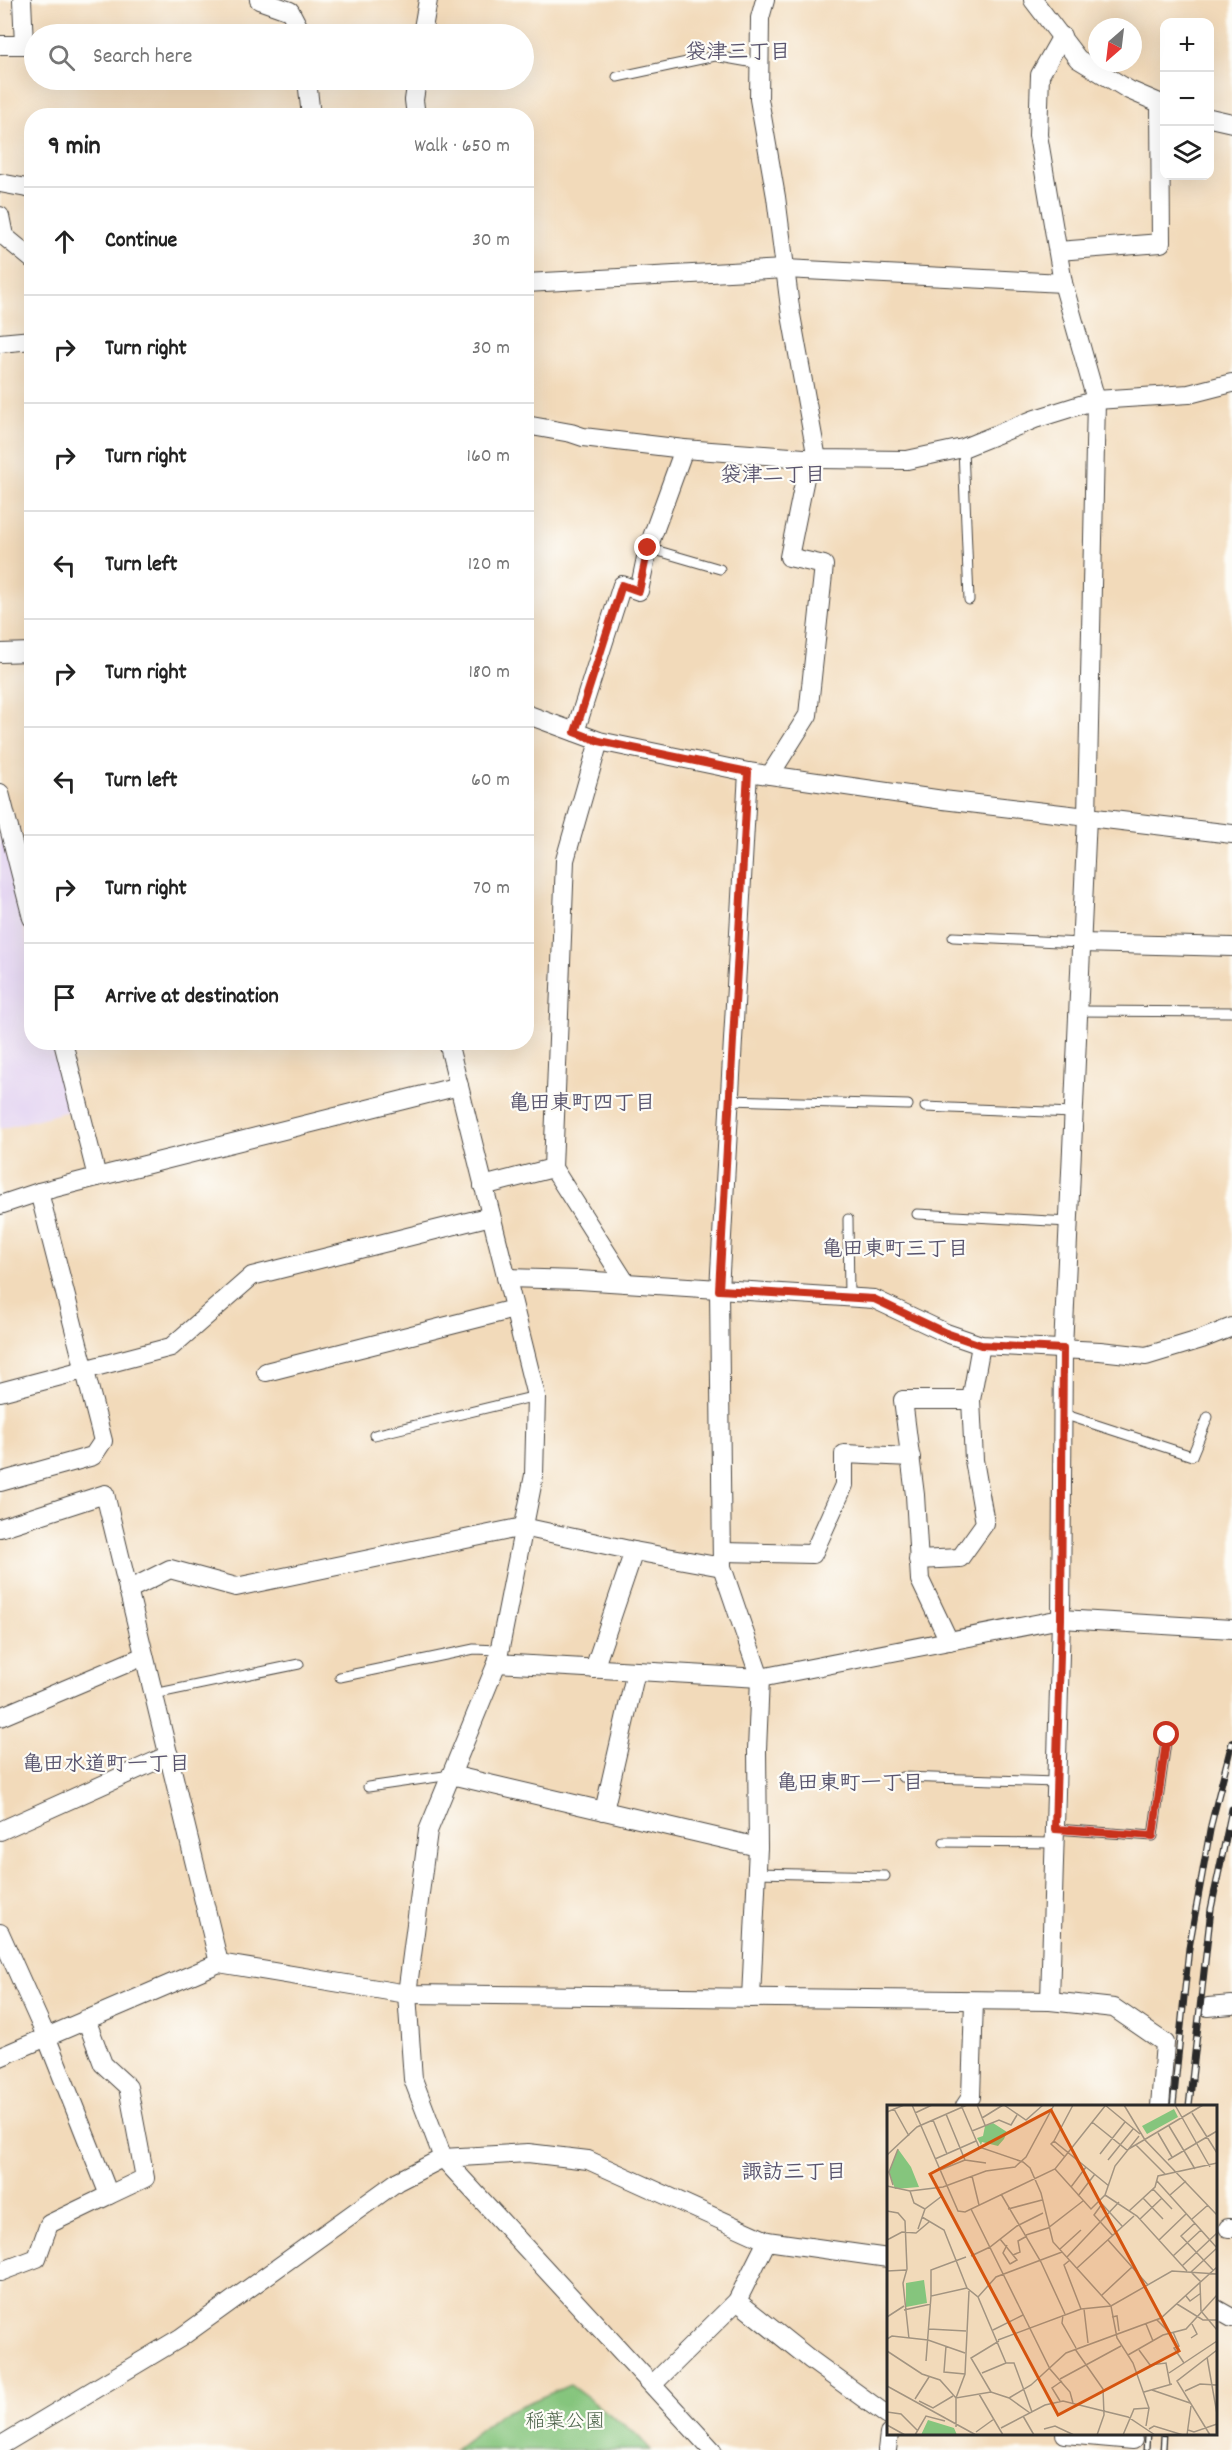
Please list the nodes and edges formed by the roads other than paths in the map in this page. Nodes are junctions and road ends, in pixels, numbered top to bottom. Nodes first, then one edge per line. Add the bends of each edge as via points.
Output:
1 (22, 0) edge
2 (259, 0) edge
3 (428, 0) edge
4 (765, 0) edge
5 (1033, 0) edge
6 (297, 24) edge
7 (424, 24) edge
8 (1062, 36) junction
9 (0, 45) edge
10 (760, 64) junction
11 (617, 77) dead end
12 (308, 90) edge
13 (416, 90) edge
14 (1160, 103) edge
15 (310, 108) edge
16 (415, 108) edge
17 (1214, 119) edge
18 (1232, 123) edge
19 (1162, 126) edge
20 (0, 183) edge
21 (24, 188) edge
22 (0, 216) edge
23 (24, 252) edge
24 (1058, 252) junction
25 (785, 269) junction
26 (534, 283) edge
27 (1063, 283) junction
28 (24, 341) edge
29 (0, 343) edge
30 (1232, 383) edge
31 (1096, 400) junction
32 (534, 426) edge
33 (963, 448) junction
34 (684, 449) junction
35 (813, 458) junction
36 (648, 548) junction
37 (720, 569) dead end
38 (969, 600) dead end
39 (24, 652) edge
40 (0, 653) edge
41 (534, 717) edge
42 (575, 732) junction
43 (599, 741) junction
44 (748, 772) junction
45 (770, 774) junction
46 (0, 793) edge
47 (1087, 817) junction
48 (1232, 834) edge
49 (24, 861) edge
50 (953, 937) dead end
51 (1081, 943) junction
52 (1232, 947) edge
53 (1078, 1011) junction
54 (1232, 1012) edge
55 (65, 1050) edge
56 (450, 1050) edge
57 (459, 1086) junction
58 (729, 1100) junction
59 (908, 1105) dead end
60 (925, 1107) dead end
61 (1074, 1113) junction
62 (553, 1168) junction
63 (97, 1177) junction
64 (483, 1186) junction
65 (39, 1192) junction
66 (0, 1205) edge
67 (917, 1214) dead end
68 (491, 1216) junction
69 (848, 1219) dead end
70 (1069, 1222) junction
71 (506, 1278) junction
72 (626, 1283) junction
73 (719, 1290) junction
74 (849, 1297) junction
75 (514, 1310) junction
76 (1232, 1327) edge
77 (981, 1345) junction
78 (1063, 1349) junction
79 (84, 1370) junction
80 (266, 1372) dead end
81 (0, 1392) edge
82 (536, 1396) junction
83 (971, 1400) junction
84 (1063, 1414) junction
85 (1208, 1417) dead end
86 (374, 1435) dead end
87 (911, 1457) junction
88 (0, 1482) edge
89 (1, 1524) edge
90 (523, 1527) junction
91 (634, 1551) junction
92 (722, 1559) junction
93 (918, 1560) junction
94 (128, 1590) junction
95 (1061, 1619) junction
96 (1232, 1629) edge
97 (949, 1641) junction
98 (144, 1656) junction
99 (498, 1657) junction
100 (299, 1664) dead end
101 (594, 1669) junction
102 (636, 1671) junction
103 (340, 1677) dead end
104 (760, 1678) junction
105 (154, 1694) junction
106 (0, 1717) edge
107 (1167, 1735) dead end
108 (169, 1755) junction
109 (451, 1775) junction
110 (902, 1777) dead end
111 (1056, 1782) junction
112 (368, 1787) dead end
113 (604, 1811) junction
114 (0, 1831) edge
115 (1055, 1836) junction
116 (944, 1842) dead end
117 (758, 1847) junction
118 (757, 1873) junction
119 (885, 1876) dead end
120 (0, 1933) edge
121 (219, 1963) junction
122 (407, 1994) junction
123 (751, 1998) junction
124 (974, 2001) junction
125 (1050, 2001) junction
126 (1232, 2005) edge
127 (1208, 2007) dead end
128 (86, 2019) junction
129 (46, 2036) junction
130 (0, 2057) edge
131 (966, 2105) edge
132 (1160, 2105) edge
133 (443, 2158) junction
134 (109, 2195) junction
135 (767, 2241) junction
136 (887, 2258) edge
137 (0, 2272) edge
138 (737, 2301) junction
139 (1217, 2310) edge
140 (1232, 2318) edge
141 (653, 2384) junction
142 (887, 2415) edge
143 (889, 2435) edge
144 (1082, 2435) edge
145 (1133, 2441) edge
146 (0, 2446) edge
147 (712, 2450) edge
148 (887, 2450) edge

1 - 9 street via 24,45
2 - 6 street via 290,11
3 - 7 street
4 - 10 street via 760,18
5 - 8 street
8 - 14 street via 1078,59 1129,90
8 - 24 street via 1040,75 1038,135
10 - 11 lane via 715,56
10 - 25 street via 759,99
12 - 15 street
13 - 16 street
17 - 18 street
19 - 24 street via 1161,243
20 - 21 street
22 - 23 street via 4,236
24 - 27 street
25 - 26 street
25 - 27 street
25 - 35 street
27 - 31 street
28 - 29 street
30 - 31 street via 1189,394
31 - 33 street
31 - 47 street
32 - 34 street via 584,437
33 - 35 street via 907,460
33 - 38 lane
34 - 35 street
34 - 36 street
35 - 45 street via 789,557 824,566 808,715
36 - 37 lane
36 - 42 street via 639,591 622,585
39 - 40 street
41 - 42 street
42 - 43 street
43 - 44 street
43 - 62 street via 565,860
44 - 45 street
44 - 58 street
45 - 47 street
46 - 49 street
47 - 48 street
47 - 51 street
50 - 51 lane
51 - 52 street
51 - 53 street
53 - 54 lane
53 - 61 street
55 - 63 street
56 - 57 street
57 - 63 street
57 - 64 street
58 - 59 lane
58 - 73 street
60 - 61 lane
61 - 70 street
62 - 64 street
62 - 72 street
63 - 65 street
64 - 68 street
65 - 66 street
65 - 79 street
67 - 70 lane
68 - 71 street
68 - 79 street via 252,1276 171,1347
69 - 74 lane
70 - 78 street
71 - 72 street
71 - 75 street
72 - 73 street
73 - 74 street
73 - 92 street
74 - 77 street via 874,1299
75 - 80 street
75 - 82 street
76 - 78 street via 1146,1356
77 - 78 street
77 - 83 street
78 - 84 street
79 - 81 street
79 - 88 street via 103,1441 93,1456
82 - 86 lane
82 - 90 street via 534,1475
83 - 87 street via 903,1400
83 - 93 street via 974,1460 985,1523 960,1558
84 - 85 lane via 1192,1456
84 - 95 street
87 - 92 street via 844,1454 844,1485 813,1554
87 - 93 street
89 - 94 street via 105,1494
90 - 91 street
90 - 94 street via 236,1587 170,1569
90 - 99 street
91 - 92 street
91 - 101 street
92 - 104 street
93 - 97 street via 920,1580
94 - 98 street
95 - 96 street
95 - 97 street
95 - 111 street
97 - 104 street
98 - 105 street
98 - 106 street
99 - 101 street
99 - 103 lane via 474,1649
99 - 109 street
100 - 105 lane
101 - 102 street
102 - 104 street
102 - 113 street
104 - 117 street
105 - 108 street
107 - 115 lane via 1153,1836
108 - 114 street
108 - 121 street
109 - 112 lane
109 - 113 street
109 - 122 street via 428,1831
110 - 111 lane
111 - 115 street
113 - 117 street
115 - 116 lane
115 - 125 street
117 - 118 street
118 - 119 lane
118 - 123 street
120 - 129 street
121 - 122 street
121 - 128 street
122 - 123 street
122 - 133 street via 413,2079
123 - 124 street
124 - 125 street
124 - 131 street via 971,2097
125 - 132 street via 1114,2008 1165,2043
126 - 127 street
128 - 129 street
128 - 134 street via 103,2064 128,2087 145,2178
129 - 130 street
129 - 134 street
133 - 135 street via 528,2153 588,2160
133 - 141 street
133 - 146 street via 398,2181 180,2338
134 - 137 street via 49,2224 38,2258
135 - 136 street
135 - 138 street
138 - 141 street
138 - 142 street
139 - 140 street
141 - 147 street
143 - 148 street
144 - 145 street

